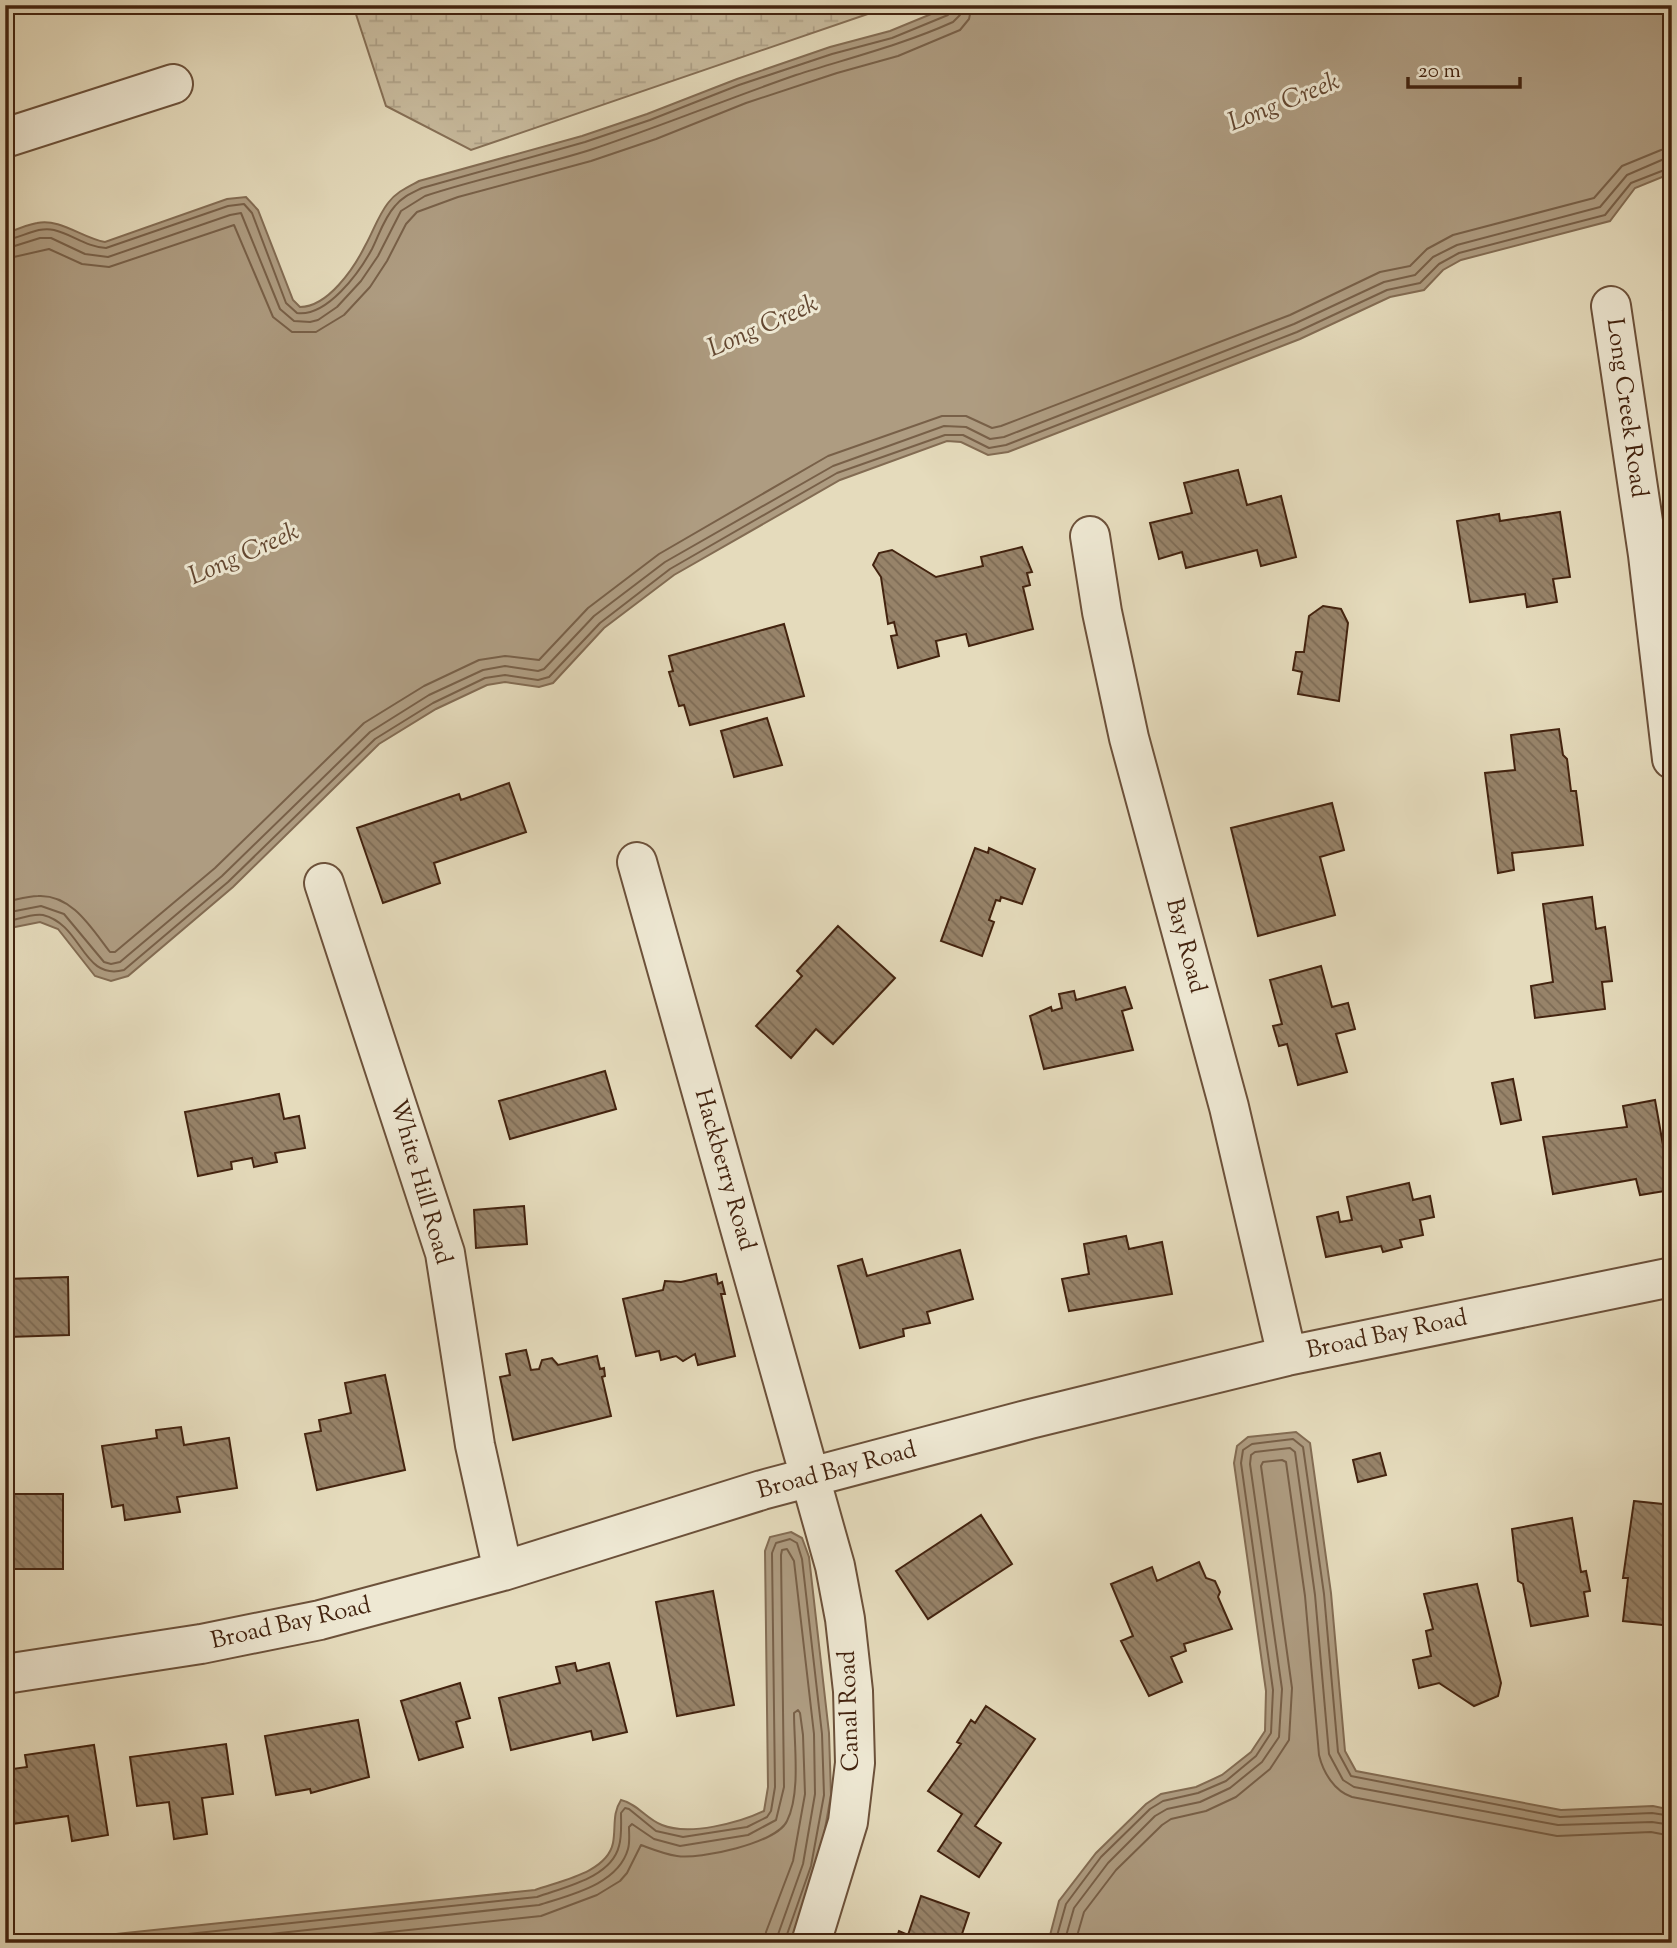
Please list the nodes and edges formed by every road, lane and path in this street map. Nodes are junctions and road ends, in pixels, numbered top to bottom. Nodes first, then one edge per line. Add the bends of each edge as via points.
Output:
1 (173, 84) dead end
2 (5, 138) edge
3 (1611, 306) dead end
4 (1090, 536) dead end
5 (1672, 759) edge
6 (637, 862) dead end
7 (324, 883) dead end
8 (1672, 1276) edge
9 (1287, 1356) junction
10 (811, 1479) junction
11 (503, 1571) junction
12 (5, 1674) edge
13 (811, 1943) edge

1 - 2 street
3 - 5 street, Long Creek Road
4 - 9 street, Bay Road via 1129,738 1229,1107
6 - 10 street, Hackberry Road
7 - 11 street, White Hill Road via 444,1253 475,1445
8 - 9 street, Broad Bay Road
9 - 10 street, Broad Bay Road
10 - 11 street, Broad Bay Road
10 - 13 street, Canal Road via 845,1619 855,1763 848,1822
11 - 12 street, Broad Bay Road via 320,1620 201,1644

